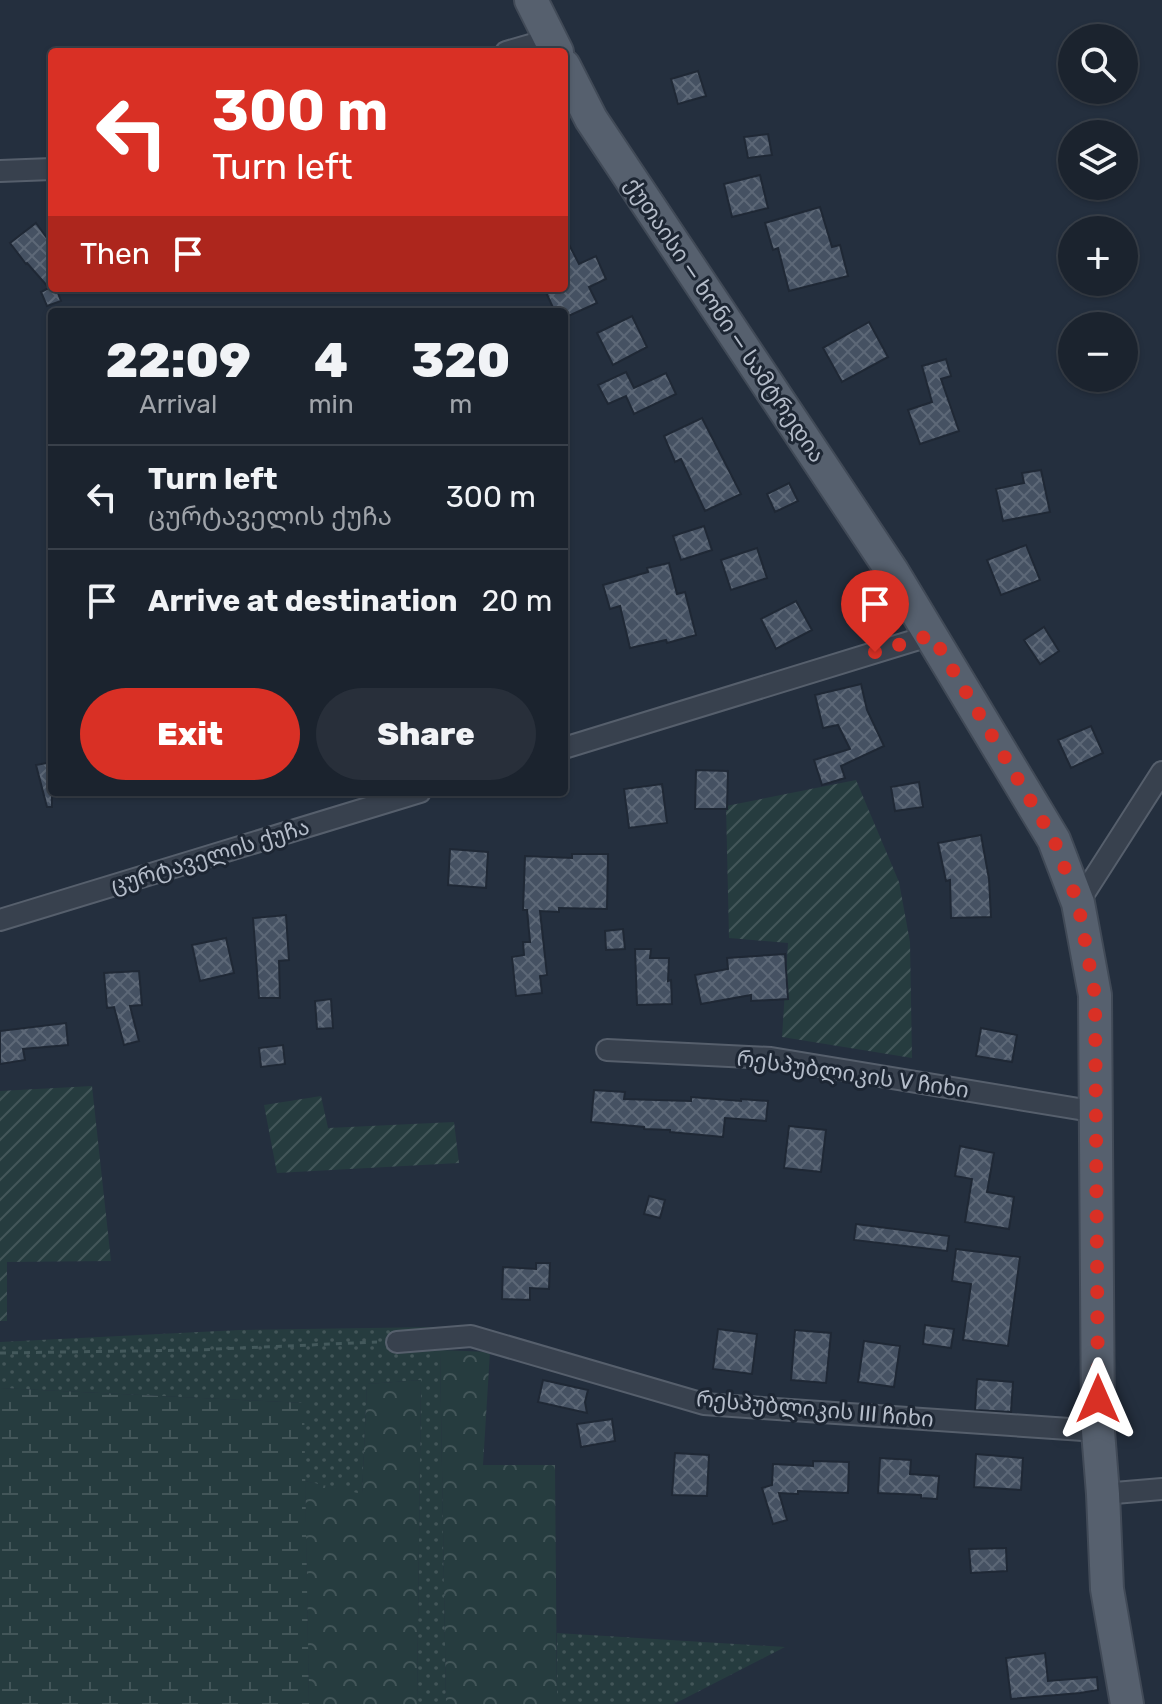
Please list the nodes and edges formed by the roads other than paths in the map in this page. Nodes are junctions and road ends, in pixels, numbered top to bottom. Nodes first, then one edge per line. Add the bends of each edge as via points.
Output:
1 (531, 0) edge
2 (555, 48) edge
3 (568, 74) edge
4 (48, 169) edge
5 (0, 171) edge
6 (932, 635) junction
7 (568, 747) edge
8 (1162, 772) edge
9 (407, 796) edge
10 (1078, 903) junction
11 (0, 920) edge
12 (607, 1050) dead end
13 (1097, 1112) junction
14 (397, 1342) road end
15 (1098, 1431) junction
16 (1162, 1489) edge
17 (1103, 1494) junction
18 (1127, 1704) edge

1 - 2 main road, ქუთაისი — ხონი — სამტრედია
3 - 6 main road, ქუთაისი — ხონი — სამტრედია via 591,119
4 - 5 street
6 - 7 street
6 - 10 main road, ქუთაისი — ხონი — სამტრედია via 1054,840
8 - 10 street
9 - 11 street, ცურტაველის ქუჩა
10 - 13 main road, ქუთაისი — ხონი — სამტრედია via 1095,995
12 - 13 street, რესპუბლიკის V ჩიხი via 771,1058
13 - 15 main road, ქუთაისი — ხონი — სამტრედია
14 - 15 street, რესპუბლიკის III ჩიხი via 471,1336 704,1404
15 - 17 main road, ქუთაისი — ხონი — სამტრედია
16 - 17 street
17 - 18 main road, ქუთაისი — ხონი — სამტრედია via 1107,1589

